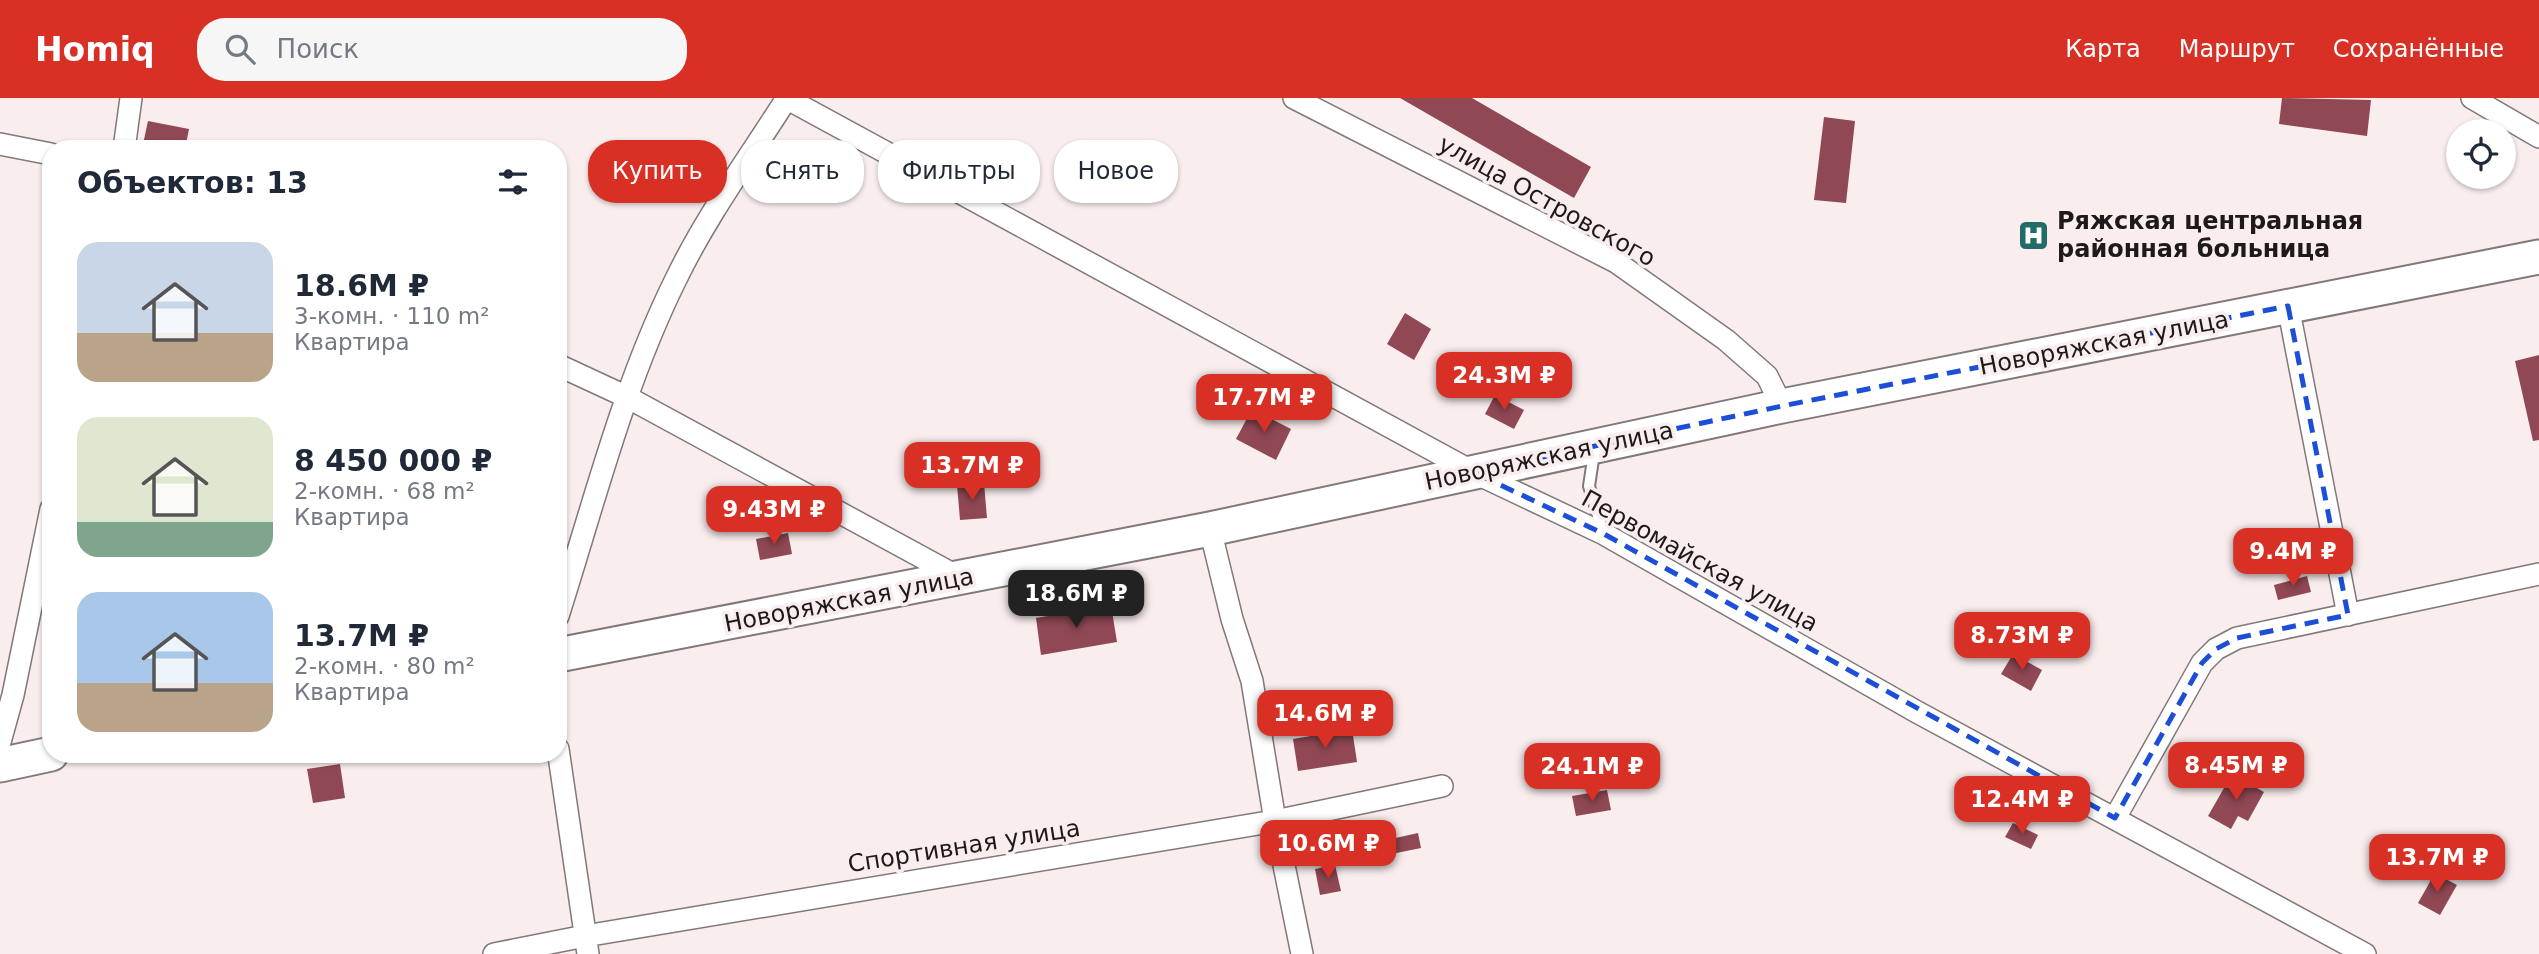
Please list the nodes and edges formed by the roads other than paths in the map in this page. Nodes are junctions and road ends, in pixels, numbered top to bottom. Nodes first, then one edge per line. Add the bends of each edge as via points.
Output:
1 (131, 98) edge
2 (787, 98) edge
3 (1294, 98) edge
4 (2472, 98) edge
5 (2539, 137) edge
6 (125, 140) edge
7 (0, 144) edge
8 (42, 152) edge
9 (2539, 257) edge
10 (2288, 306) junction
11 (567, 369) edge
12 (627, 397) junction
13 (1782, 406) junction
14 (1595, 447) junction
15 (1473, 472) junction
16 (1210, 529) junction
17 (1604, 534) junction
18 (42, 552) edge
19 (2539, 574) edge
20 (960, 578) junction
21 (567, 587) edge
22 (2348, 615) junction
23 (567, 653) edge
24 (0, 742) edge
25 (42, 756) edge
26 (560, 763) edge
27 (0, 765) edge
28 (1442, 786) dead end
29 (2115, 818) junction
30 (1275, 821) junction
31 (587, 945) edge
32 (494, 954) edge
33 (1302, 954) edge
34 (2365, 954) edge

1 - 6 street
2 - 12 street via 712,212 661,310
2 - 15 street, Первомайская улица
3 - 13 street, улица Островского via 1616,262 1726,340 1767,376
4 - 5 street
7 - 8 street
9 - 10 main road, Новоряжская улица
10 - 13 main road, Новоряжская улица
10 - 22 street
11 - 12 street
12 - 20 street
12 - 21 street
13 - 14 main road, Новоряжская улица
14 - 15 main road, Новоряжская улица
14 - 17 lane via 1589,486
15 - 16 main road, Новоряжская улица
15 - 17 street, Первомайская улица
16 - 20 main road, Новоряжская улица
16 - 30 street via 1252,681
17 - 29 street, Первомайская улица via 1917,712
18 - 24 street
19 - 22 street
20 - 23 main road, Новоряжская улица
22 - 29 street via 2237,638 2216,649 2202,663
25 - 27 main road
26 - 31 street
28 - 30 street, Спортивная улица
29 - 34 street, Первомайская улица
30 - 31 street, Спортивная улица
30 - 33 street
31 - 32 street, Спортивная улица

